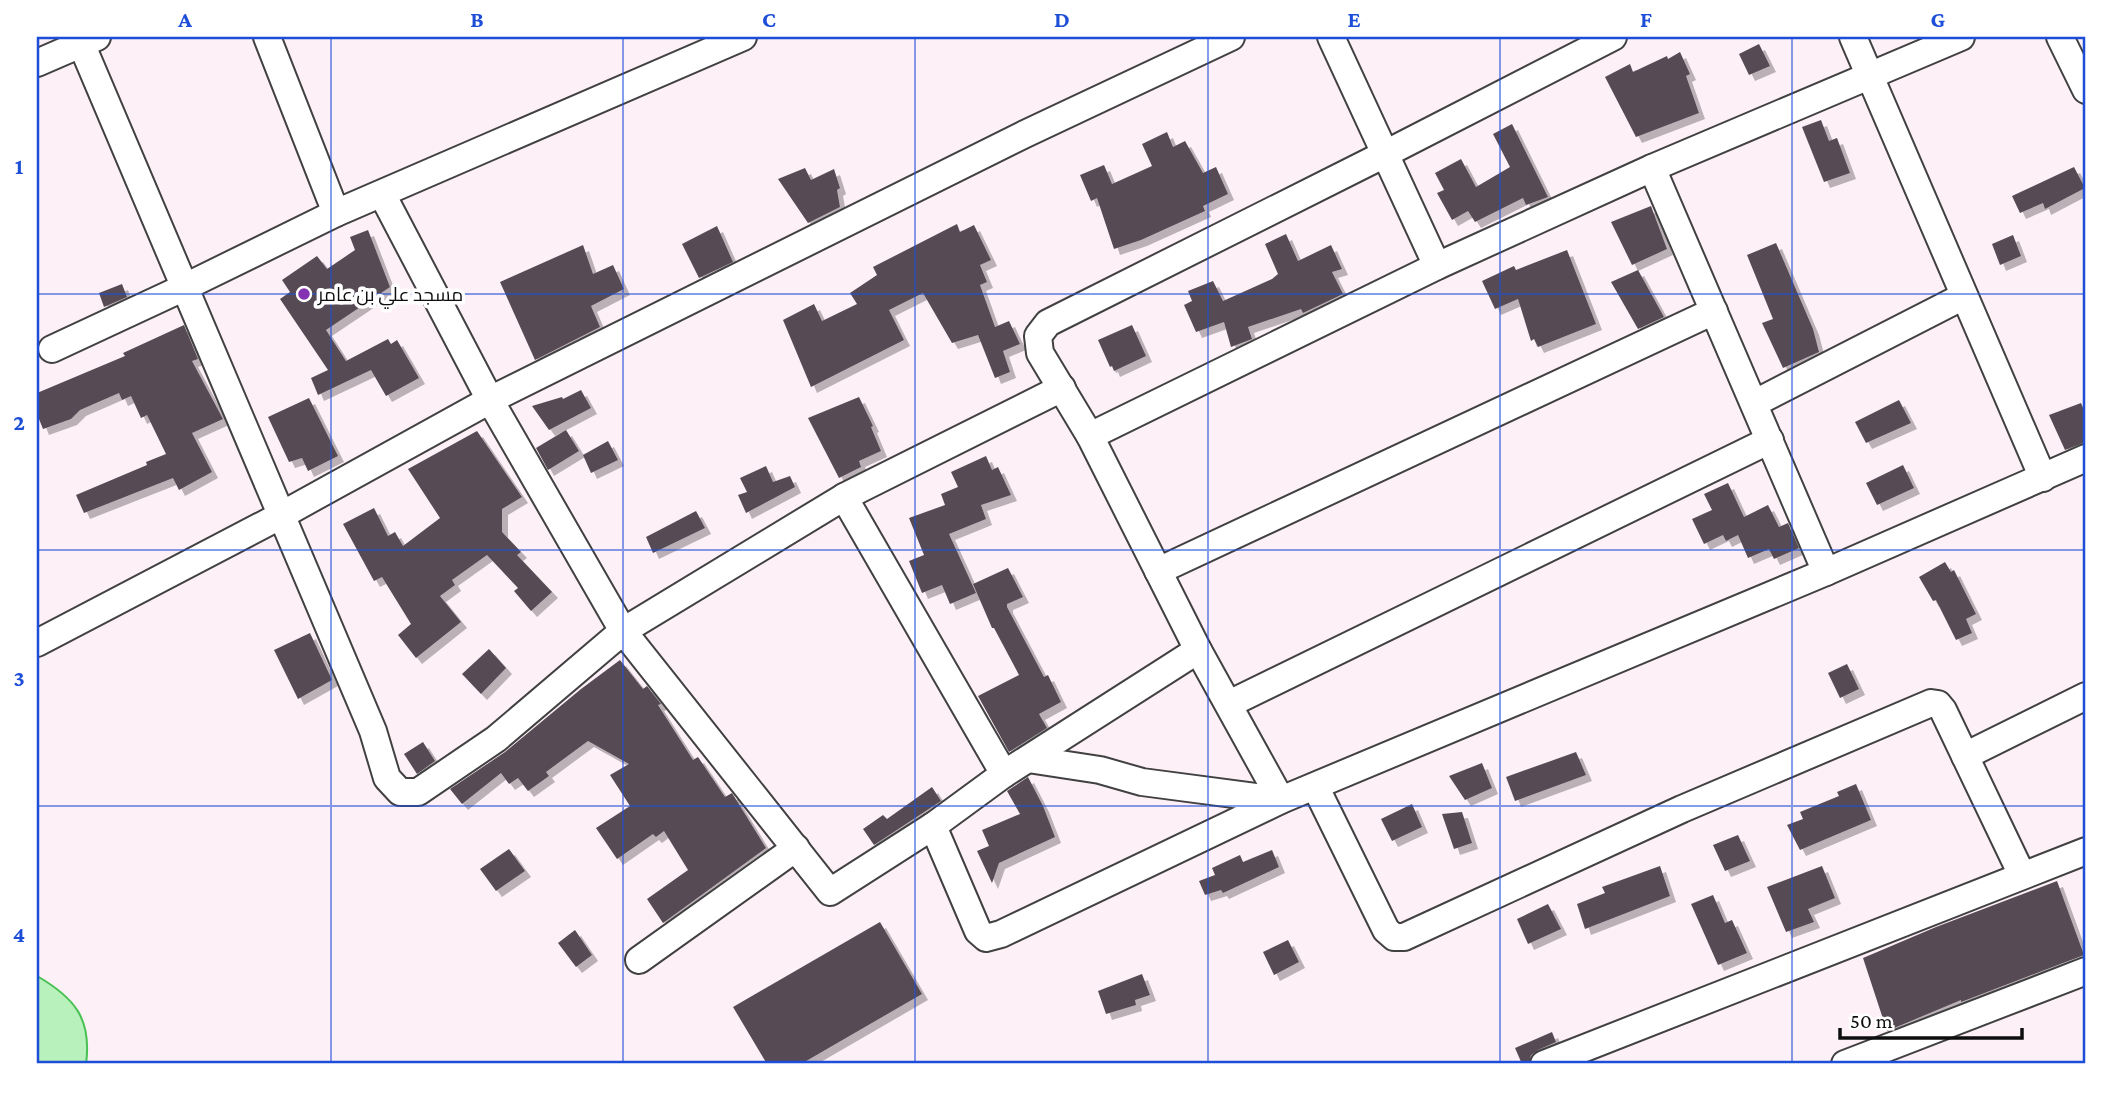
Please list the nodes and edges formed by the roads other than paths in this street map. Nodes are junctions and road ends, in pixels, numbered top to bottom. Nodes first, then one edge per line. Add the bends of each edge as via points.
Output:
1 (267, 37) edge
2 (743, 37) edge
3 (1231, 37) edge
4 (1331, 37) edge
5 (1613, 37) edge
6 (1853, 37) edge
7 (1961, 37) edge
8 (2060, 37) edge
9 (89, 40) edge
10 (37, 63) edge
11 (1870, 75) junction
12 (2086, 90) edge
13 (1385, 154) junction
14 (1652, 168) junction
15 (382, 194) junction
16 (336, 214) junction
17 (1437, 266) junction
18 (183, 288) junction
19 (1964, 296) junction
20 (1714, 311) junction
21 (52, 349) dead end
22 (1062, 388) junction
23 (490, 400) junction
24 (1755, 403) junction
25 (1090, 436) junction
26 (1770, 440) junction
27 (2086, 458) edge
28 (2043, 478) junction
29 (844, 498) junction
30 (280, 516) junction
31 (1158, 571) junction
32 (1826, 572) junction
33 (623, 631) junction
34 (37, 643) edge
35 (1198, 650) junction
36 (2086, 696) edge
37 (1229, 704) junction
38 (1965, 755) junction
39 (1028, 759) junction
40 (1004, 774) junction
41 (1315, 788) junction
42 (1281, 800) junction
43 (933, 825) junction
44 (796, 848) junction
45 (2086, 851) edge
46 (2022, 875) junction
47 (639, 960) dead end
48 (2085, 977) edge
49 (1544, 1064) edge
50 (1845, 1064) edge

1 - 16 street
2 - 15 street
3 - 23 street via 1025,134
4 - 13 street
5 - 13 street
6 - 11 street
7 - 11 street
8 - 12 street
9 - 10 street
9 - 18 street
11 - 14 street
11 - 19 street
13 - 17 street
13 - 22 street via 1048,323 1038,336 1040,353
14 - 17 street
14 - 20 street
15 - 16 street
15 - 23 street
16 - 18 street
17 - 25 street
18 - 21 street
18 - 30 street
19 - 24 street
19 - 28 street
20 - 24 street
20 - 31 street
22 - 25 street
22 - 29 street
23 - 30 street
23 - 33 street
24 - 26 street
25 - 31 street
26 - 32 street
26 - 37 street
27 - 28 street
28 - 32 street
29 - 33 street
29 - 40 street
30 - 33 street via 373,731 387,778 400,792 418,792 496,739
30 - 34 street
31 - 35 street
32 - 41 street
33 - 44 street
35 - 37 street
35 - 39 street
36 - 38 street
37 - 42 street
38 - 41 street via 1943,710 1931,703 1682,809 1404,937 1394,937 1386,930
38 - 46 street
39 - 40 street
39 - 42 street via 1142,782
40 - 43 street
41 - 42 street
42 - 43 street via 986,938 978,931
43 - 44 street via 830,892
44 - 47 street
45 - 46 street
46 - 49 street
48 - 50 street

